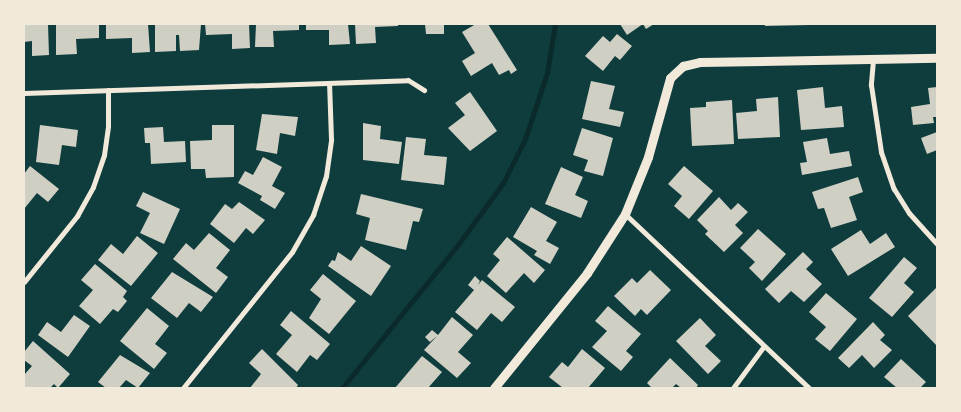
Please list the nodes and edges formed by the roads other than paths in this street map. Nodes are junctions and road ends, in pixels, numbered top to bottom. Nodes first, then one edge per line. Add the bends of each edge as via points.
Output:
1 (937, 58) edge
2 (873, 60) junction
3 (329, 83) junction
4 (108, 90) junction
5 (424, 90) dead end
6 (24, 93) edge
7 (625, 214) junction
8 (937, 244) edge
9 (24, 282) edge
10 (764, 346) junction
11 (183, 388) edge
12 (494, 388) edge
13 (733, 388) edge
14 (809, 388) edge

1 - 2 street
2 - 7 street via 700,62 683,66 670,78 648,157
2 - 8 street via 871,85 884,161 894,188 909,213
3 - 4 street
3 - 5 street via 408,80
3 - 11 street via 330,139 326,176 313,215 292,252
4 - 6 street
4 - 9 street via 105,145 93,187 77,216
7 - 10 street
7 - 12 street via 587,273
10 - 13 street
10 - 14 street

